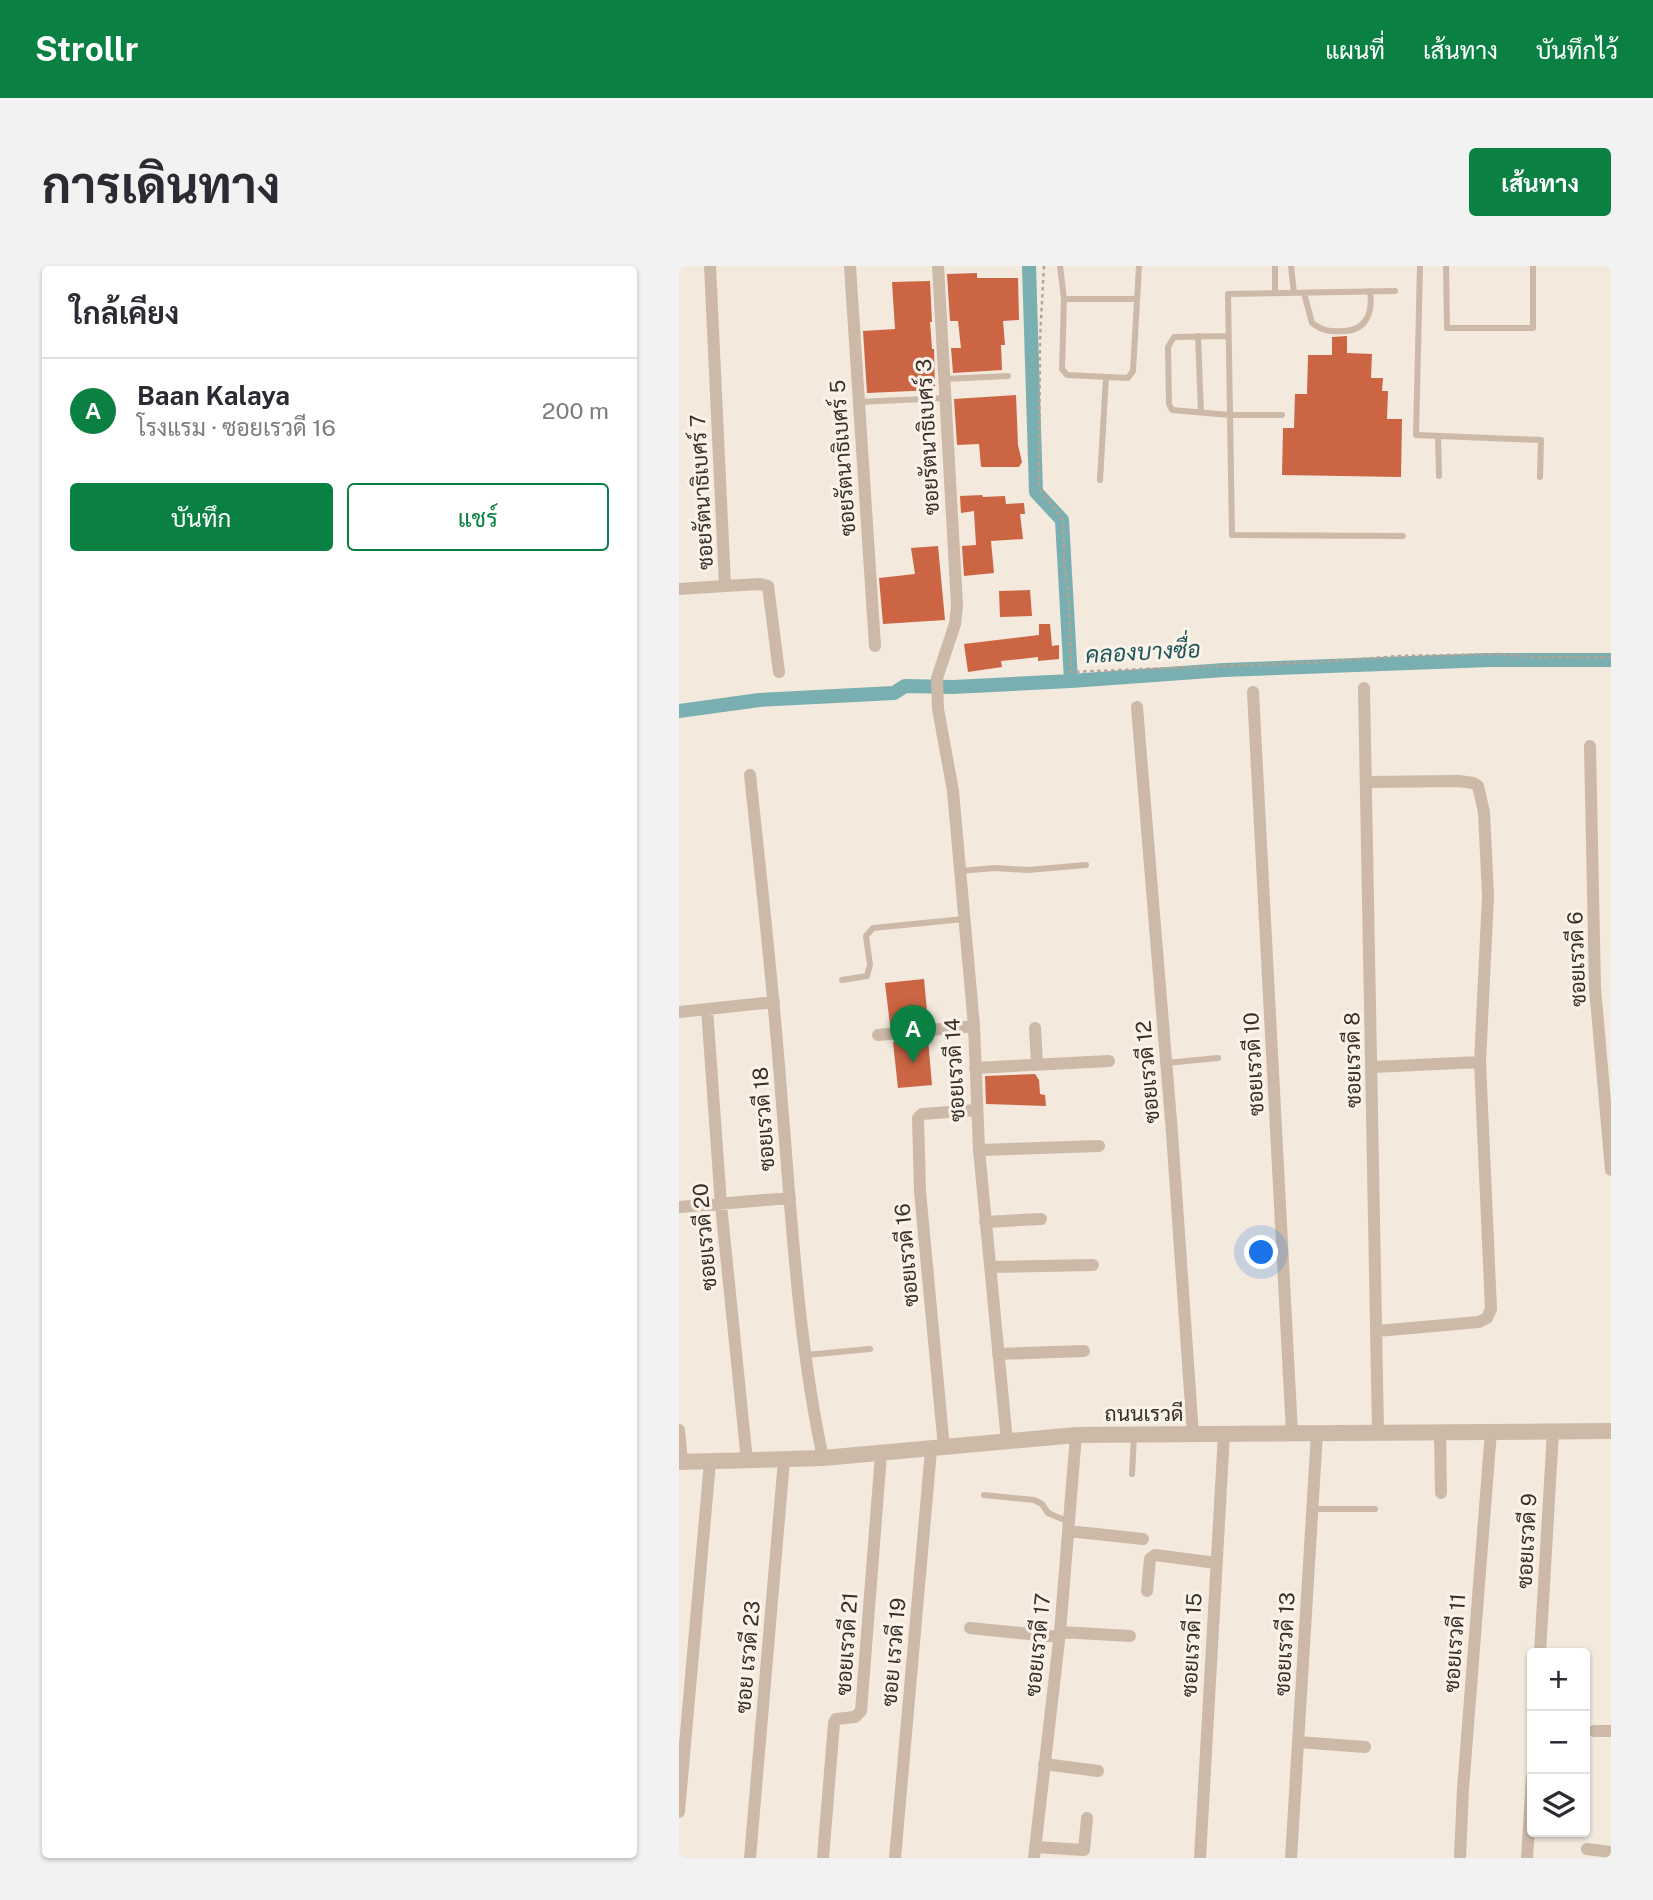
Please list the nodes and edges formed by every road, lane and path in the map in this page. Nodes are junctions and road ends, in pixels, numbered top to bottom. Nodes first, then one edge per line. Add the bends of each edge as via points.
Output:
1 (710, 266) edge
2 (850, 266) edge
3 (938, 266) edge
4 (1044, 266) edge
5 (1060, 266) edge
6 (1139, 266) edge
7 (1275, 266) edge
8 (1291, 266) edge
9 (1420, 266) edge
10 (1446, 266) edge
11 (1533, 266) edge
12 (1395, 290) dead end
13 (1370, 291) junction
14 (1275, 293) junction
15 (1294, 293) junction
16 (1304, 293) junction
17 (1064, 299) junction
18 (1135, 299) junction
19 (1198, 336) junction
20 (1229, 336) junction
21 (1007, 376) dead end
22 (1106, 377) junction
23 (944, 379) junction
24 (945, 397) junction
25 (858, 402) junction
26 (1201, 412) junction
27 (1230, 415) junction
28 (1282, 415) dead end
29 (1438, 436) junction
30 (1439, 476) dead end
31 (1540, 477) dead end
32 (1100, 480) dead end
33 (1403, 536) dead end
34 (726, 586) junction
35 (679, 589) edge
36 (876, 646) dead end
37 (1611, 657) edge
38 (779, 672) dead end
39 (1364, 688) dead end
40 (1253, 692) dead end
41 (937, 696) joint
42 (1137, 707) dead end
43 (1590, 746) dead end
44 (750, 775) dead end
45 (1367, 782) junction
46 (1086, 865) dead end
47 (960, 871) junction
48 (964, 919) junction
49 (842, 980) dead end
50 (774, 1002) junction
51 (707, 1009) junction
52 (679, 1012) edge
53 (974, 1026) junction
54 (1035, 1028) dead end
55 (878, 1035) dead end
56 (1217, 1058) dead end
57 (1109, 1061) dead end
58 (1480, 1062) junction
59 (1037, 1063) junction
60 (1166, 1063) junction
61 (1373, 1067) junction
62 (975, 1068) junction
63 (976, 1110) junction
64 (1099, 1146) dead end
65 (979, 1150) junction
66 (1611, 1170) edge
67 (790, 1198) junction
68 (720, 1205) junction
69 (679, 1207) edge
70 (1041, 1219) dead end
71 (985, 1222) junction
72 (1093, 1265) dead end
73 (990, 1267) junction
74 (1377, 1331) junction
75 (870, 1349) dead end
76 (1084, 1351) dead end
77 (998, 1354) junction
78 (806, 1355) junction
79 (679, 1430) edge
80 (1491, 1431) junction
81 (1553, 1431) junction
82 (1611, 1431) edge
83 (1378, 1432) junction
84 (1440, 1432) junction
85 (1292, 1433) junction
86 (1317, 1433) junction
87 (1192, 1434) junction
88 (1224, 1434) junction
89 (1076, 1435) junction
90 (1135, 1435) junction
91 (1007, 1442) junction
92 (938, 1449) junction
93 (881, 1454) junction
94 (823, 1458) junction
95 (784, 1460) junction
96 (747, 1461) junction
97 (680, 1462) edge
98 (710, 1462) junction
99 (1132, 1475) dead end
100 (1441, 1493) dead end
101 (984, 1495) dead end
102 (1312, 1509) junction
103 (1374, 1509) dead end
104 (1069, 1527) junction
105 (1143, 1539) dead end
106 (1216, 1563) junction
107 (1147, 1591) dead end
108 (970, 1628) dead end
109 (1059, 1635) junction
110 (1130, 1636) dead end
111 (1540, 1648) edge
112 (1594, 1731) dead end
113 (1611, 1731) edge
114 (1298, 1742) junction
115 (1364, 1747) dead end
116 (1044, 1764) junction
117 (1098, 1771) dead end
118 (679, 1812) edge
119 (1087, 1818) dead end
120 (1528, 1837) edge
121 (1587, 1849) dead end
122 (1611, 1852) edge
123 (1034, 1853) edge
124 (1083, 1854) edge
125 (750, 1858) edge
126 (823, 1858) edge
127 (895, 1858) edge
128 (1200, 1858) edge
129 (1291, 1858) edge
130 (1460, 1858) edge
131 (1527, 1858) edge

1 - 34 street, ซอยรัตนาธิเบศร์ 7
2 - 25 street, ซอยรัตนาธิเบศร์ 5
3 - 23 street, ซอยรัตนาธิเบศร์ 3
4 - 37 path via 1039,489 1063,519 1070,672 1398,656
5 - 17 lane
6 - 18 lane
7 - 14 lane
8 - 15 lane
9 - 29 lane via 1416,435
10 - 11 lane via 1447,328 1533,328
12 - 13 lane
13 - 16 lane
13 - 16 lane via 1372,304 1363,325 1328,332 1312,323
14 - 15 lane
14 - 20 lane via 1228,295
15 - 16 lane
17 - 18 lane
17 - 22 lane via 1062,369 1067,375
18 - 22 lane via 1132,375
19 - 20 lane
19 - 26 lane
19 - 26 lane via 1174,337 1170,342 1169,404 1172,410
20 - 27 lane
21 - 23 lane
22 - 32 lane
23 - 24 street, ซอยรัตนาธิเบศร์ 3
24 - 25 lane
24 - 41 street, ซอยรัตนาธิเบศร์ 3 via 957,605 937,678
25 - 36 street, ซอยรัตนาธิเบศร์ 5
26 - 27 lane
27 - 28 lane
27 - 33 lane via 1232,535
29 - 30 lane
29 - 31 lane via 1541,440
34 - 35 street, ซอยรัตนาธิเบศร์ 7
34 - 38 street via 768,586
39 - 45 street, ซอยเรวดี 8
40 - 85 street, ซอยเรวดี 10
41 - 47 street, ซอยเรวดี 14
42 - 60 street, ซอยเรวดี 12
43 - 66 street, ซอยเรวดี 6 via 1595,988
44 - 50 street, ซอยเรวดี 18
45 - 58 street via 1459,781 1473,783 1480,791 1488,896
45 - 61 street, ซอยเรวดี 8
46 - 47 lane
47 - 48 street, ซอยเรวดี 14
48 - 49 lane via 873,928 866,936 867,976
48 - 53 street, ซอยเรวดี 14
50 - 51 street
50 - 67 street, ซอยเรวดี 18
51 - 52 street
51 - 68 street, ซอยเรวดี 20
53 - 55 street
53 - 62 street, ซอยเรวดี 14
54 - 59 street
56 - 60 lane
57 - 59 street
58 - 61 street
58 - 74 street via 1491,1309 1479,1322
59 - 62 street
60 - 87 street, ซอยเรวดี 12
61 - 74 street, ซอยเรวดี 8
62 - 63 street, ซอยเรวดี 14
63 - 65 street, ซอยเรวดี 14
63 - 92 street, ซอยเรวดี 16 via 918,1118
64 - 65 street
65 - 71 street, ซอยเรวดี 14
67 - 68 street
67 - 78 street, ซอยเรวดี 18
68 - 69 street
68 - 96 street, ซอยเรวดี 20
70 - 71 street
71 - 73 street, ซอยเรวดี 14
72 - 73 street
73 - 77 street, ซอยเรวดี 14
74 - 83 street, ซอยเรวดี 8
75 - 78 lane
76 - 77 street
77 - 91 street, ซอยเรวดี 14
78 - 94 street, ซอยเรวดี 18
79 - 97 street
80 - 81 street, ถนนเรวดี
80 - 84 street, ถนนเรวดี
80 - 130 street, ซอยเรวดี 11
81 - 82 street, ถนนเรวดี
81 - 111 street, ซอยเรวดี 9
83 - 84 street, ถนนเรวดี
83 - 86 street, ถนนเรวดี
84 - 100 street
85 - 86 street, ถนนเรวดี
85 - 88 street, ถนนเรวดี
86 - 102 street, ซอยเรวดี 13
87 - 88 street, ถนนเรวดี
87 - 90 street, ถนนเรวดี
88 - 106 street, ซอยเรวดี 15
89 - 90 street, ถนนเรวดี
89 - 91 street, ถนนเรวดี
89 - 104 street, ซอยเรวดี 17
90 - 99 lane
91 - 92 street, ถนนเรวดี
92 - 93 street, ถนนเรวดี
92 - 127 street, ซอย เรวดี 19
93 - 94 street, ถนนเรวดี
93 - 126 street, ซอยเรวดี 21 via 861,1711 855,1717 836,1718 834,1723
94 - 95 street, ถนนเรวดี
95 - 96 street, ถนนเรวดี
95 - 125 street, ซอย เรวดี 23
96 - 98 street, ถนนเรวดี
97 - 98 street, ถนนเรวดี
98 - 118 street
101 - 104 lane via 1034,1500
102 - 103 lane
102 - 114 street, ซอยเรวดี 13
104 - 105 street
104 - 109 street, ซอยเรวดี 17
106 - 107 street via 1155,1555 1150,1559
106 - 128 street, ซอยเรวดี 15
108 - 109 street
109 - 110 street
109 - 116 street, ซอยเรวดี 17
112 - 113 street
114 - 115 street
114 - 129 street, ซอยเรวดี 13
116 - 117 street
116 - 123 street, ซอยเรวดี 17
119 - 124 street
120 - 131 street
121 - 122 street
123 - 124 street

